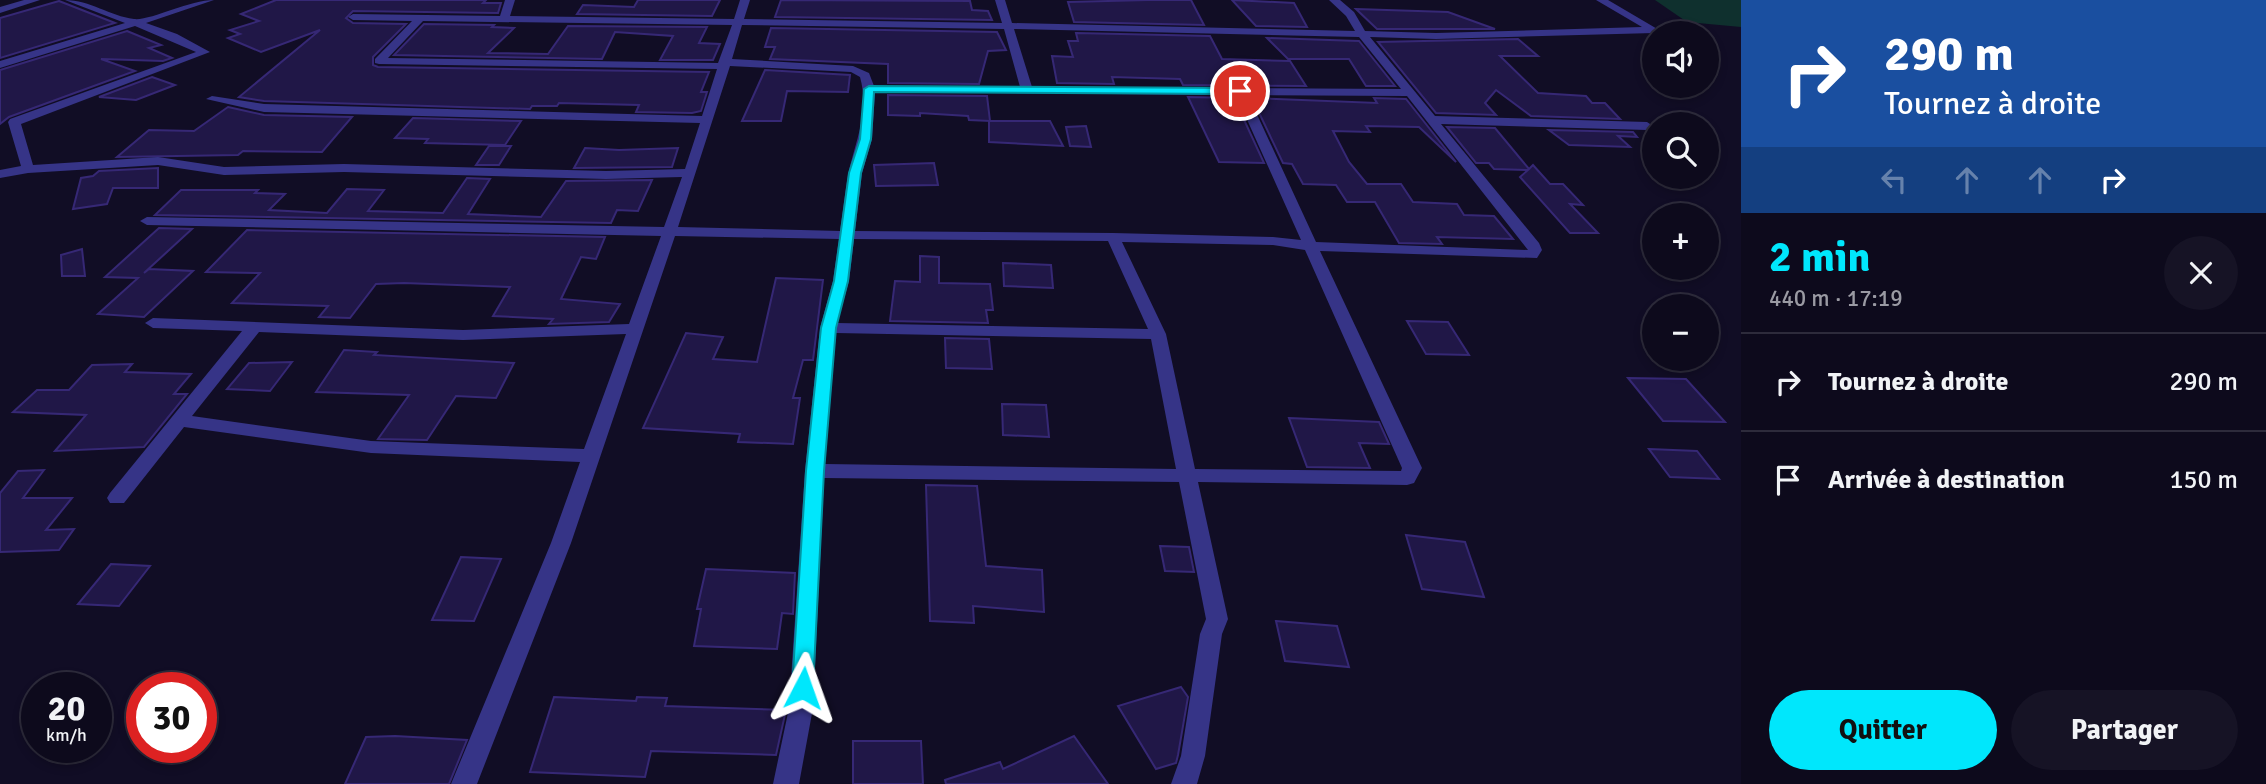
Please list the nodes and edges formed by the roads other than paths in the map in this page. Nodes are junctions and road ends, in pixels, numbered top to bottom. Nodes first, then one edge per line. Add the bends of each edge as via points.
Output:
1 (35, 0) edge
2 (70, 0) edge
3 (209, 0) edge
4 (510, 0) edge
5 (745, 0) edge
6 (1000, 0) edge
7 (1334, 0) edge
8 (1601, 0) edge
9 (0, 10) edge
10 (353, 17) dead end
11 (419, 19) junction
12 (503, 21) junction
13 (133, 23) junction
14 (736, 23) junction
15 (1007, 27) junction
16 (1363, 34) junction
17 (722, 64) junction
18 (0, 65) edge
19 (869, 89) junction
20 (1027, 90) junction
21 (1240, 91) junction
22 (1411, 93) junction
23 (212, 99) dead end
24 (705, 120) junction
25 (1434, 120) junction
26 (1642, 126) edge
27 (28, 169) junction
28 (691, 173) junction
29 (0, 174) edge
30 (147, 221) dead end
31 (671, 230) junction
32 (846, 235) junction
33 (1113, 237) junction
34 (1311, 246) junction
35 (153, 323) dead end
36 (254, 327) junction
37 (828, 328) junction
38 (636, 329) junction
39 (1158, 334) junction
40 (179, 420) junction
41 (592, 456) junction
42 (815, 471) junction
43 (1186, 476) junction
44 (117, 498) dead end
45 (464, 784) edge
46 (786, 784) edge
47 (1184, 784) edge

1 - 9 street
2 - 13 street
3 - 13 street
4 - 12 street
5 - 14 street
6 - 15 street
7 - 16 street
8 - 16 street via 1654,30
10 - 11 street
11 - 12 street
11 - 17 street via 379,61
12 - 14 street
13 - 18 street
13 - 27 street via 205,52 14,122
14 - 15 street
14 - 17 street
15 - 16 street
15 - 20 street
16 - 22 street
17 - 19 street via 853,69 865,75
17 - 24 street
19 - 20 street
19 - 32 street via 866,139 855,173
20 - 21 street
21 - 22 street
21 - 34 street
22 - 25 street
23 - 24 street via 264,108
24 - 28 street
25 - 26 street
25 - 34 street via 1534,246 1532,255
27 - 28 street via 158,161 224,171 344,168 606,176
27 - 29 street
28 - 31 street
30 - 31 street
31 - 32 street
31 - 38 street
32 - 33 street
32 - 37 street via 841,281
33 - 34 street
33 - 39 street
34 - 43 street via 1412,468 1407,478
35 - 36 street
36 - 38 street via 463,335
36 - 40 street
37 - 39 street
37 - 42 street
38 - 41 street
39 - 43 street
40 - 41 street via 371,447
40 - 44 street
41 - 45 street
42 - 43 street
42 - 46 street via 801,708
43 - 47 street via 1217,619

